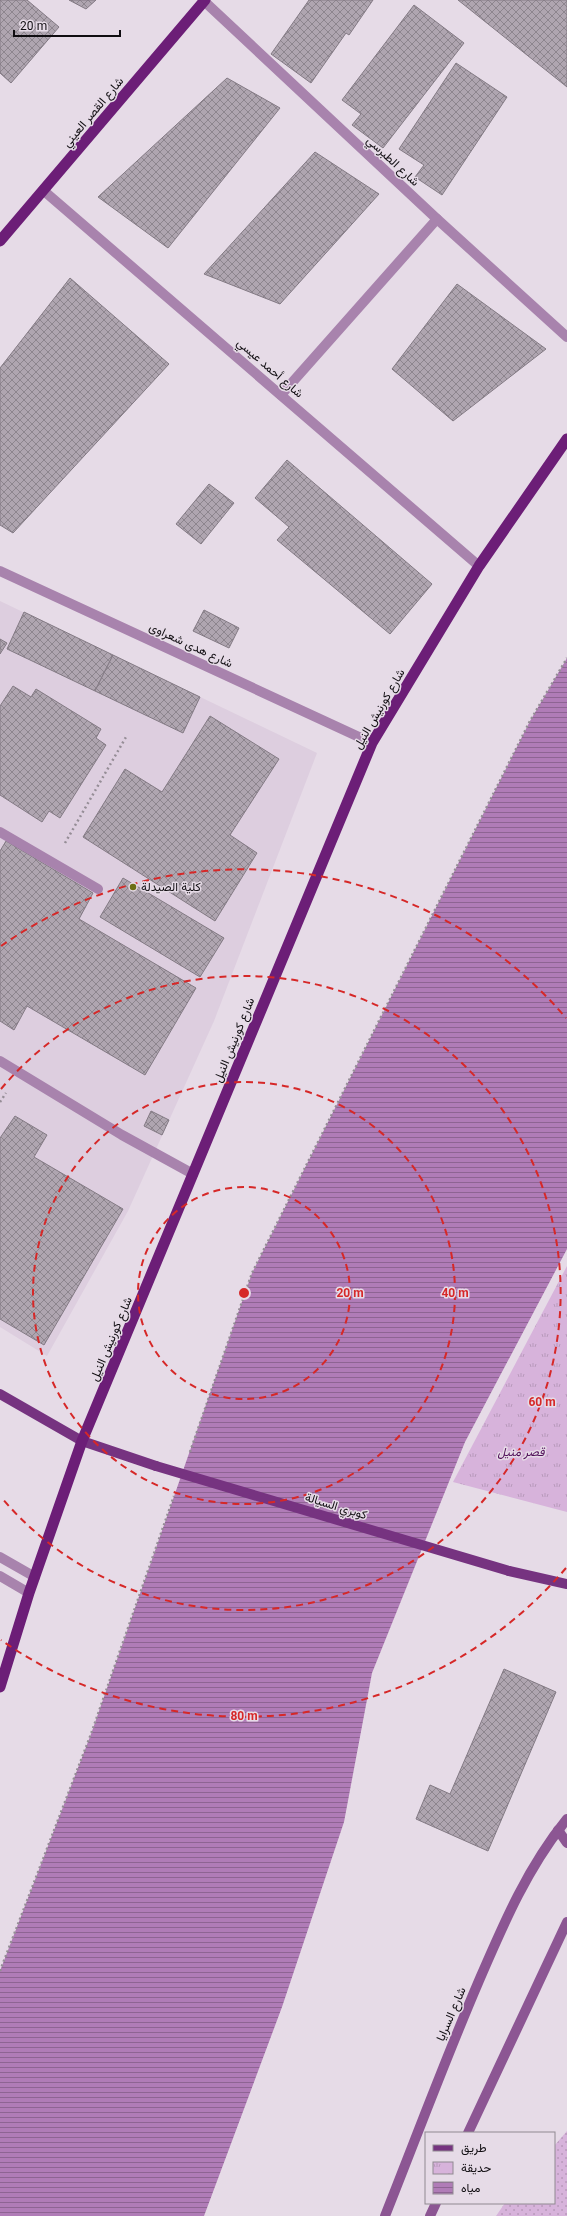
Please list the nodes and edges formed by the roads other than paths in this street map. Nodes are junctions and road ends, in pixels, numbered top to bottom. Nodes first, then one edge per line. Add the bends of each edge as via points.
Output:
1 (205, 1) edge
2 (44, 190) junction
3 (437, 219) junction
4 (0, 241) edge
5 (567, 337) edge
6 (280, 395) junction
7 (567, 439) edge
8 (479, 566) junction
9 (0, 571) edge
10 (372, 743) junction
11 (0, 832) edge
12 (98, 889) dead end
13 (0, 1060) edge
14 (193, 1174) junction
15 (0, 1394) edge
16 (82, 1441) junction
17 (0, 1557) edge
18 (0, 1576) edge
19 (35, 1577) junction
20 (567, 1584) edge
21 (29, 1593) junction
22 (0, 1687) edge
23 (567, 1819) edge
24 (558, 1830) junction
25 (567, 1843) edge
26 (567, 1922) edge
27 (468, 2132) edge
28 (436, 2204) edge
29 (385, 2216) edge
30 (430, 2216) edge

1 - 2 highway, شارع القصر العيني
1 - 3 street, شارع الطبرسي
2 - 4 highway, شارع القصر العيني
2 - 6 street, شارع أحمد عيسي
3 - 5 street, شارع الطبرسي
3 - 6 street
6 - 8 street, شارع أحمد عيسي
7 - 8 highway, شارع كورنيش النيل
8 - 10 highway, شارع كورنيش النيل
9 - 10 street, شارع هدى شعراوى
10 - 14 highway, شارع كورنيش النيل
11 - 12 street
13 - 14 street via 122,1135
14 - 16 highway, شارع كورنيش النيل
15 - 16 main road, كوبري السيالة
16 - 19 highway, شارع كورنيش النيل
16 - 20 main road, كوبري السيالة, bridge via 156,1466 509,1571
17 - 19 street
18 - 21 street
19 - 21 highway, شارع كورنيش النيل
21 - 22 highway, شارع كورنيش النيل
23 - 24 main road, شارع السرايا
24 - 25 main road
24 - 29 main road, شارع السرايا via 524,1881 496,1941 456,2034
26 - 27 main road
28 - 30 main road

